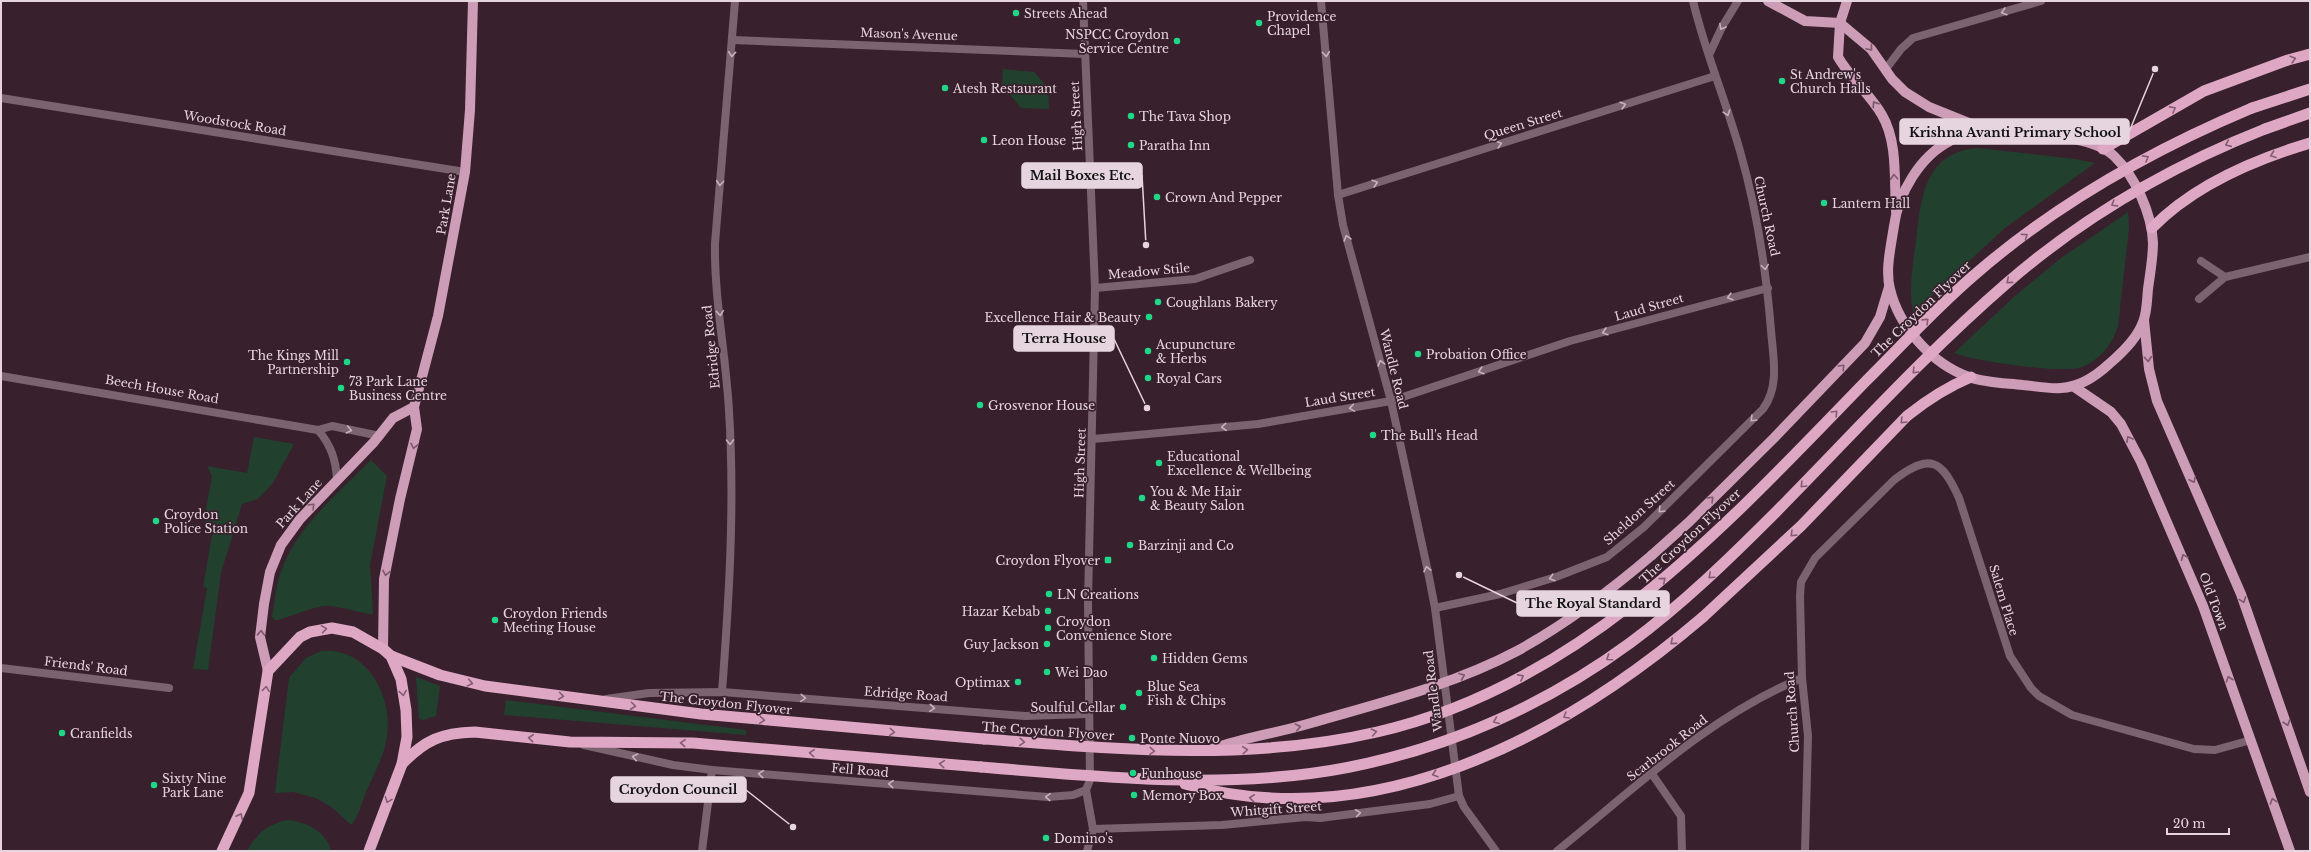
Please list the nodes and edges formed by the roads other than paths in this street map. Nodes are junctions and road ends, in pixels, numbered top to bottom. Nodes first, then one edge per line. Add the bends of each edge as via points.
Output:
1 (473, 1) edge
2 (735, 1) edge
3 (1083, 1) edge
4 (1321, 1) edge
5 (1693, 1) edge
6 (1738, 1) edge
7 (1768, 1) edge
8 (1847, 1) edge
9 (2041, 1) edge
10 (1840, 23) junction
11 (733, 40) junction
12 (1085, 54) junction
13 (2310, 54) edge
14 (1709, 55) junction
15 (1885, 70) junction
16 (1715, 76) junction
17 (2310, 89) edge
18 (1, 98) edge
19 (2310, 114) edge
20 (1992, 133) junction
21 (2310, 143) edge
22 (2102, 149) junction
23 (465, 172) junction
24 (1338, 195) junction
25 (1896, 214) junction
26 (2152, 228) junction
27 (2310, 257) edge
28 (1250, 260) dead end
29 (2201, 260) dead end
30 (2225, 277) junction
31 (1889, 287) junction
32 (1095, 288) junction
33 (1768, 288) junction
34 (2199, 299) dead end
35 (2144, 320) junction
36 (1, 376) edge
37 (1971, 377) junction
38 (2073, 386) junction
39 (1774, 387) joint
40 (1391, 401) junction
41 (414, 408) junction
42 (318, 430) junction
43 (380, 436) junction
44 (1093, 439) junction
45 (337, 480) junction
46 (1805, 573) joint
47 (1435, 608) junction
48 (387, 652) junction
49 (1, 668) edge
50 (268, 671) junction
51 (1802, 678) junction
52 (169, 688) dead end
53 (722, 692) junction
54 (594, 701) junction
55 (1088, 714) junction
56 (2251, 740) junction
57 (570, 742) junction
58 (1206, 751) junction
59 (402, 764) junction
60 (712, 770) junction
61 (1652, 774) junction
62 (1171, 780) junction
63 (1086, 790) junction
64 (2310, 792) edge
65 (1459, 796) junction
66 (1093, 829) junction
67 (222, 851) edge
68 (369, 851) edge
69 (702, 851) edge
70 (1087, 851) edge
71 (1496, 851) edge
72 (1557, 851) edge
73 (1682, 851) edge
74 (1805, 851) edge
75 (2290, 851) edge

1 - 23 main road, Park Lane via 470,110
2 - 11 street, Edridge Road
3 - 12 street, High Street
4 -> 24 street, Wandle Road
5 - 14 street, Church Road
6 -> 14 street
7 - 10 main road via 1805,21
8 - 10 main road
9 -> 15 street via 1913,38
10 -> 15 main road via 1866,43
25 -> 10 main road via 1889,131 1874,102 1838,57
11 - 12 street, Mason's Avenue
11 -> 53 street, Edridge Road via 715,243 715,268 727,375 730,449 730,574
12 - 32 street, High Street
22 -> 13 highway via 2204,92
14 - 16 street, Church Road
15 - 20 main road via 1898,86 1920,102
24 -> 16 street, Queen Street
16 -> 33 street, Church Road via 1748,182
58 -> 17 highway, The Croydon Flyover, bridge via 1306,745 1380,731 1418,720 1482,696 1583,641 1647,594 1709,539 1917,330 1971,277 2000,253 2054,215 2183,138 2252,108
18 - 23 street, Woodstock Road
19 -> 62 highway, bridge via 2229,143 2135,191 2094,216 2035,260 1953,333 1713,574 1632,642 1572,682 1479,729 1380,760 1316,772 1244,780
20 - 22 main road via 2071,139
20 - 25 main road via 1951,140 1938,149 1915,175
21 -> 26 highway via 2269,157 2205,187 2181,202
22 - 26 main road via 2113,156 2131,179 2144,204
23 - 41 main road, Park Lane via 438,316
40 -> 24 street, Wandle Road via 1343,225
25 - 31 main road
26 - 35 main road via 2152,260
27 - 30 street
28 - 32 street, Meadow Stile via 1195,279
29 - 30 street
30 - 34 street
31 - 37 main road via 1904,325 1923,346 1943,364
58 -> 31 main road, bridge via 1237,740 1309,724 1420,690 1516,652 1570,618 1618,584 1652,555 1774,438 1865,343 1880,317
32 - 44 street, High Street
33 - 39 street, Church Road
33 -> 40 street, Laud Street via 1570,341
35 - 38 main road via 2131,342 2097,375
35 -> 64 main road via 2150,376 2156,401 2241,594
36 - 42 street, Beech House Road
37 - 38 main road via 2048,388
37 -> 62 highway, bridge via 1942,390 1907,416 1801,526 1703,616 1648,662 1576,710 1509,746 1433,775 1376,790 1326,799 1276,800 1228,795
56 -> 38 main road, Old Town via 2200,598 2141,462 2121,424 2111,412
39 -> 47 street, Sheldon Street via 1763,409 1644,527 1607,557 1556,577 1500,594
40 -> 44 street, Laud Street via 1258,424
47 -> 40 street, Wandle Road
41 - 43 main road, Park Lane via 393,418
41 -> 48 main road, Park Lane via 418,429 400,499 384,579
42 -> 43 street, Beech House Road via 332,426
42 - 45 street via 332,451
43 - 45 main road, Park Lane
44 - 55 street, High Street via 1089,542
50 -> 45 main road, Park Lane via 260,637 266,586 274,558 288,533
46 - 51 street, Church Road via 1800,596
46 - 56 street, Salem Place via 1815,558 1894,480 1914,467 1936,464 1946,471 1959,498 2010,656 2023,678 2039,696 2072,715 2194,749 2215,750
47 - 65 street, Wandle Road
50 -> 48 highway, The Croydon Flyover via 300,637 322,629 353,632
48 -> 54 highway, The Croydon Flyover via 461,681
48 -> 59 highway via 401,679 406,710 407,737
49 - 52 street, Friends' Road
67 -> 50 highway via 249,793
51 - 61 street, Scarbrook Road via 1763,695 1709,730
51 - 74 street, Church Road via 1808,736
53 - 54 street, Edridge Road via 649,693
53 -> 55 street, Edridge Road via 1025,716
54 -> 58 highway, The Croydon Flyover, bridge via 738,718 984,739 1123,750
55 - 63 street, High Street via 1090,780
75 -> 56 main road, Old Town
57 -> 59 highway via 460,732 432,739 417,748
60 -> 57 street, Fell Road via 673,765
62 -> 57 highway, bridge via 693,743
59 -> 68 highway
63 -> 60 street, Fell Road via 1073,795 1048,797
60 - 69 street
61 - 72 street, Scarbrook Road
61 - 73 street via 1681,816
63 - 66 street, High Street
66 -> 65 street, Whitgift Street via 1320,818 1430,804
65 - 71 street, Wandle Road
66 - 70 street, High Street

